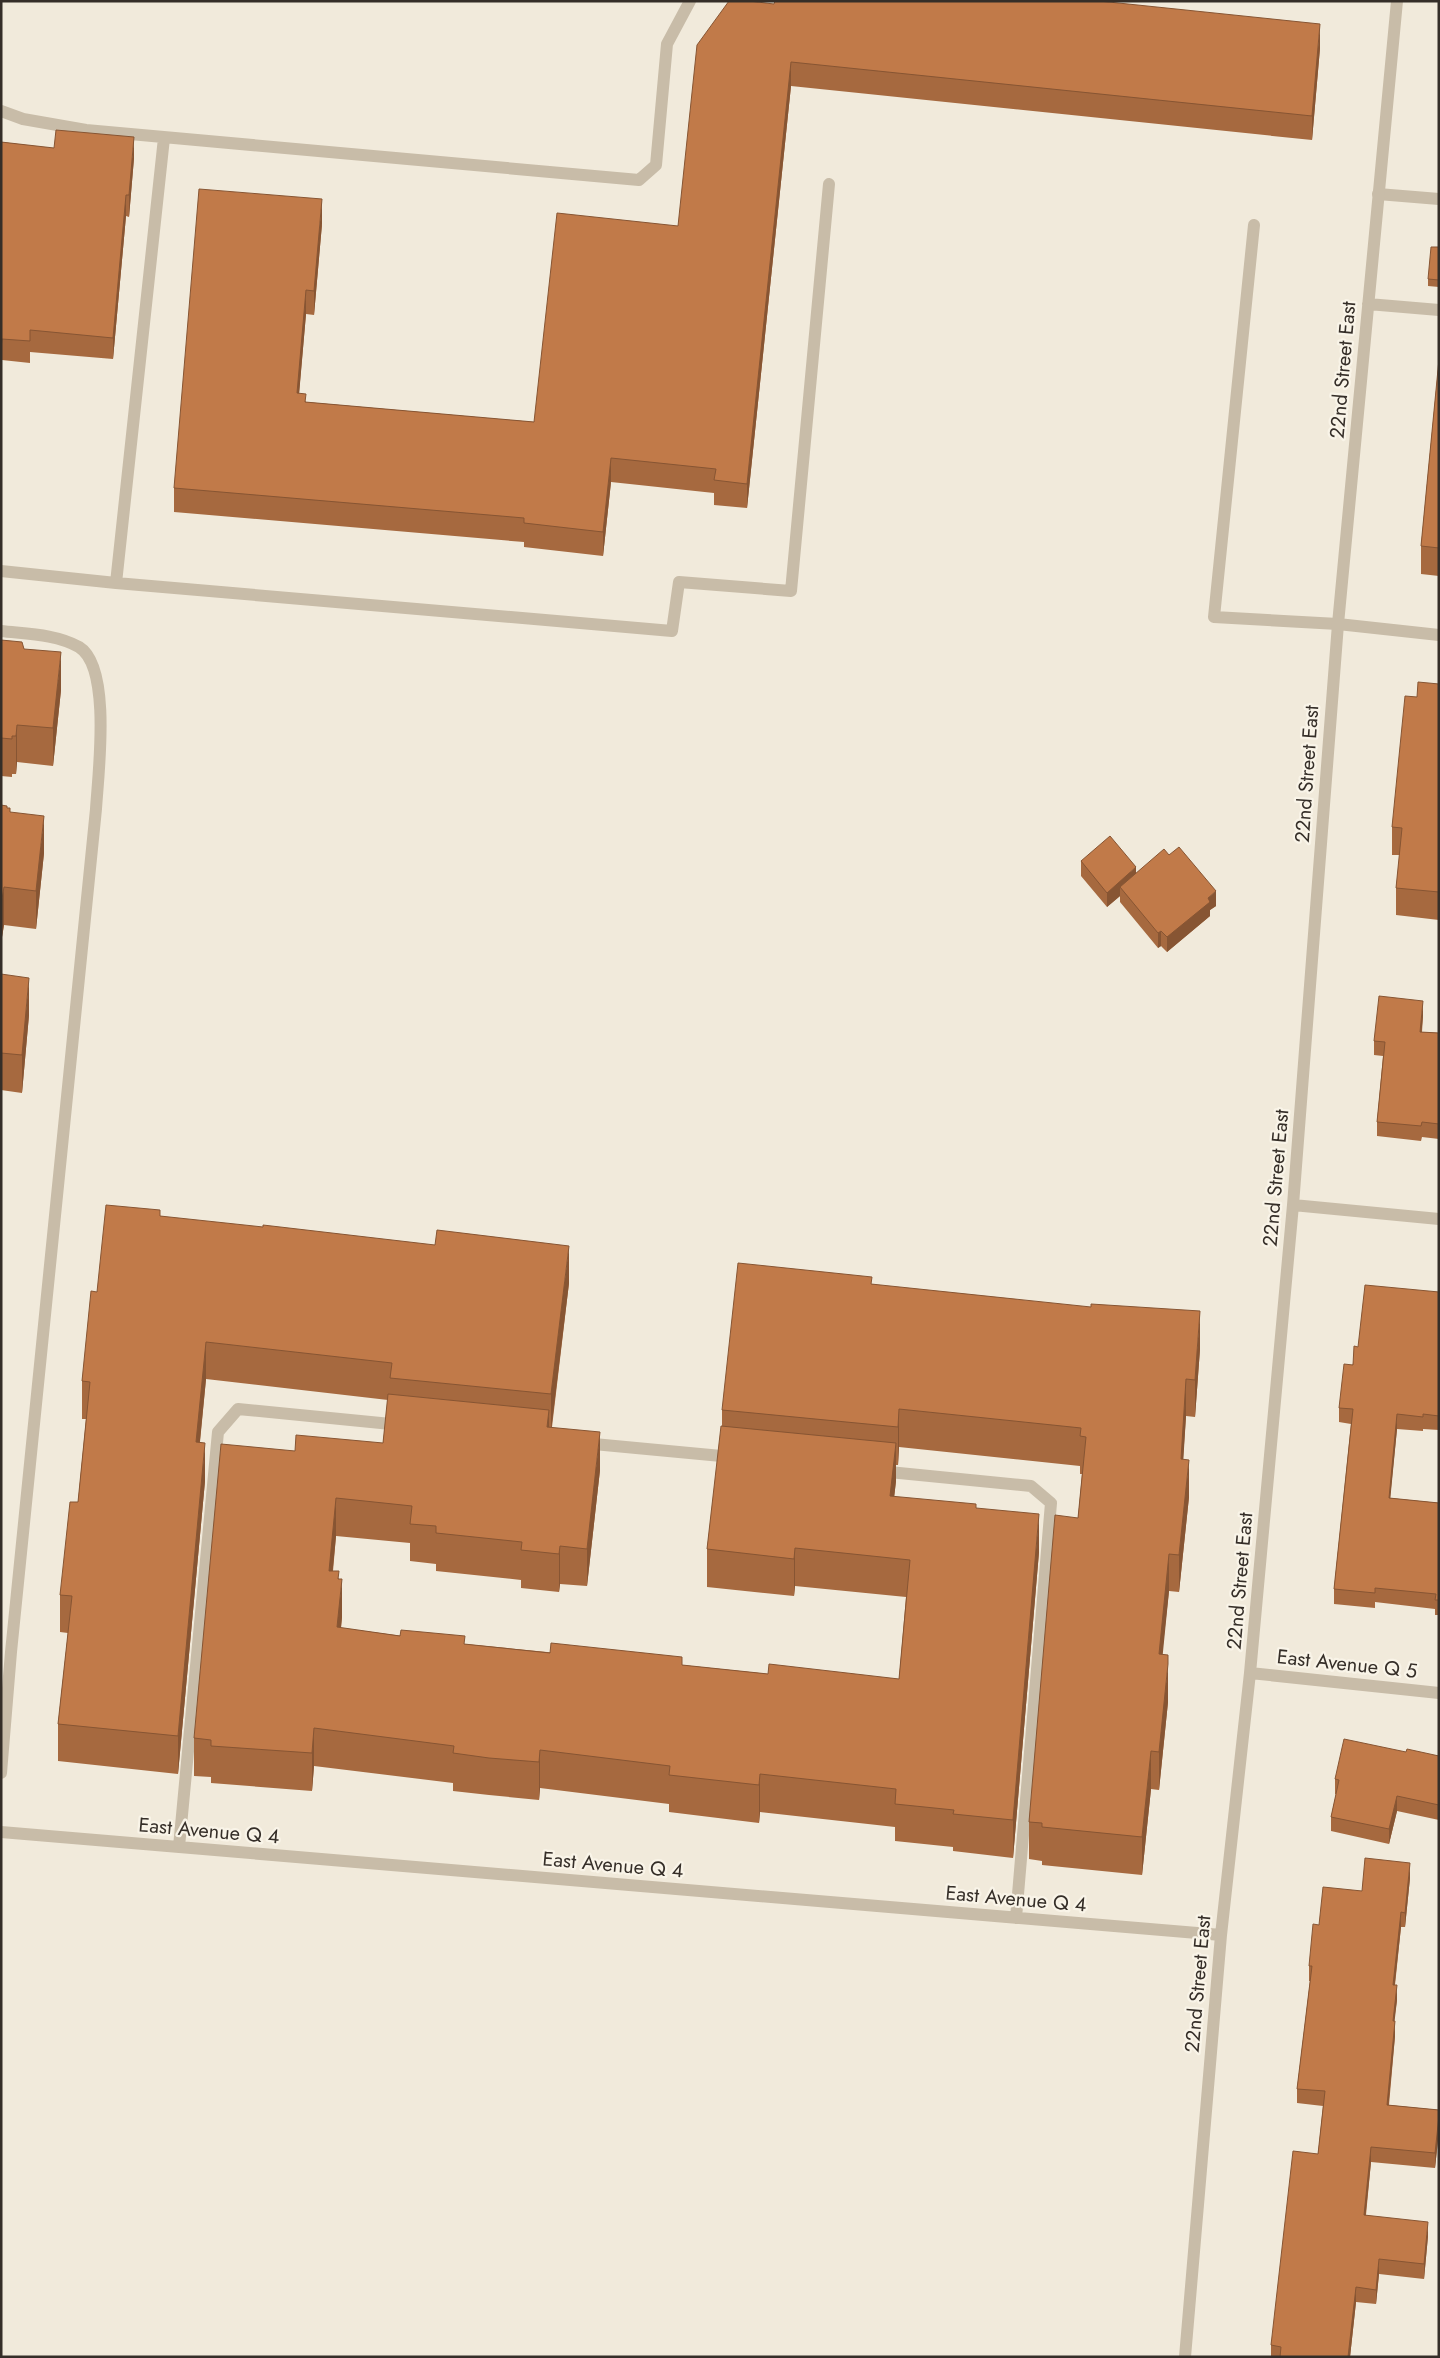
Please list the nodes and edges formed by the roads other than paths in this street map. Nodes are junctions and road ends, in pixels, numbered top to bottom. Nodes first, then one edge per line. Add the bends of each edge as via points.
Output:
1 (690, 1) edge
2 (1397, 1) edge
3 (1, 111) edge
4 (164, 138) junction
5 (829, 184) dead end
6 (1378, 194) junction
7 (1439, 200) edge
8 (1254, 225) dead end
9 (1368, 304) junction
10 (1439, 310) edge
11 (1, 571) edge
12 (116, 583) junction
13 (1338, 624) junction
14 (1, 631) edge
15 (1439, 634) edge
16 (1294, 1205) junction
17 (1439, 1220) edge
18 (416, 1427) edge
19 (575, 1442) edge
20 (743, 1458) edge
21 (862, 1470) edge
22 (1250, 1673) junction
23 (1439, 1693) edge
24 (1, 1773) edge
25 (1, 1832) edge
26 (179, 1847) junction
27 (1016, 1918) junction
28 (1221, 1935) junction
29 (1184, 2357) edge

1 - 4 street via 667,44 656,165 639,180
2 - 6 street, 22nd Street East
3 - 4 street via 23,119 86,130
4 - 12 street
5 - 12 street via 791,592 679,582 672,631
6 - 7 street
6 - 9 street, 22nd Street East
8 - 13 street via 1214,617
9 - 10 street
9 - 13 street, 22nd Street East
11 - 12 street
13 - 15 street
13 - 16 street, 22nd Street East
14 - 24 street via 51,636 80,648 90,659 101,704 96,809
16 - 17 street
16 - 22 street, 22nd Street East
18 - 26 street via 238,1409 218,1432
19 - 20 street
21 - 27 street via 1031,1486 1051,1503
22 - 23 street, East Avenue Q 5
22 - 28 street, 22nd Street East
25 - 26 street, East Avenue Q 4
26 - 27 street, East Avenue Q 4
27 - 28 street, East Avenue Q 4
28 - 29 street, 22nd Street East

